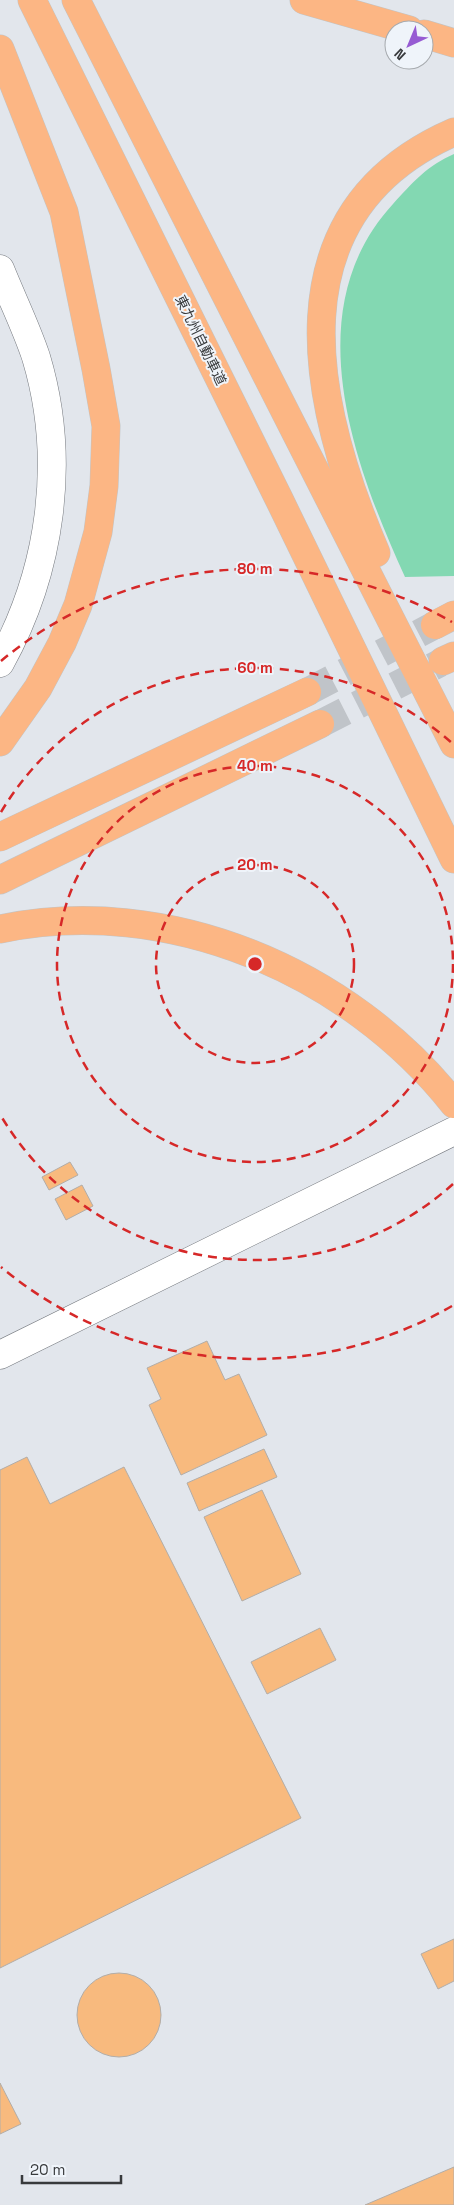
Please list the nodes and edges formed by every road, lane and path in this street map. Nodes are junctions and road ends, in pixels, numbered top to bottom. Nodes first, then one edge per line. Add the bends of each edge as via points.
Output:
1 (32, 0) edge
2 (76, 0) edge
3 (304, 0) edge
4 (384, 23) edge
5 (434, 37) edge
6 (454, 43) edge
7 (0, 49) edge
8 (454, 132) edge
9 (0, 269) edge
10 (0, 663) edge
11 (307, 692) tunnel mouth
12 (320, 724) tunnel mouth
13 (454, 734) edge
14 (0, 742) edge
15 (454, 744) edge
16 (0, 837) edge
17 (454, 859) edge
18 (0, 880) edge
19 (0, 928) edge
20 (454, 1104) edge
21 (454, 1131) edge
22 (0, 1355) edge

1 - 17 highway, 東九州自動車道
2 - 15 highway
3 - 4 highway
5 - 6 highway
7 - 14 highway via 64,212 106,426 104,486 98,532 78,605 38,688
8 - 13 highway via 402,160 360,203 333,256 326,284 320,350 324,388 339,454 364,525
9 - 10 street via 36,358 44,393 52,465 51,501 38,572 14,639
11 - 16 highway
12 - 18 highway
19 - 20 highway via 67,921 118,922 218,941 266,959 319,986 361,1015 432,1077
21 - 22 street

